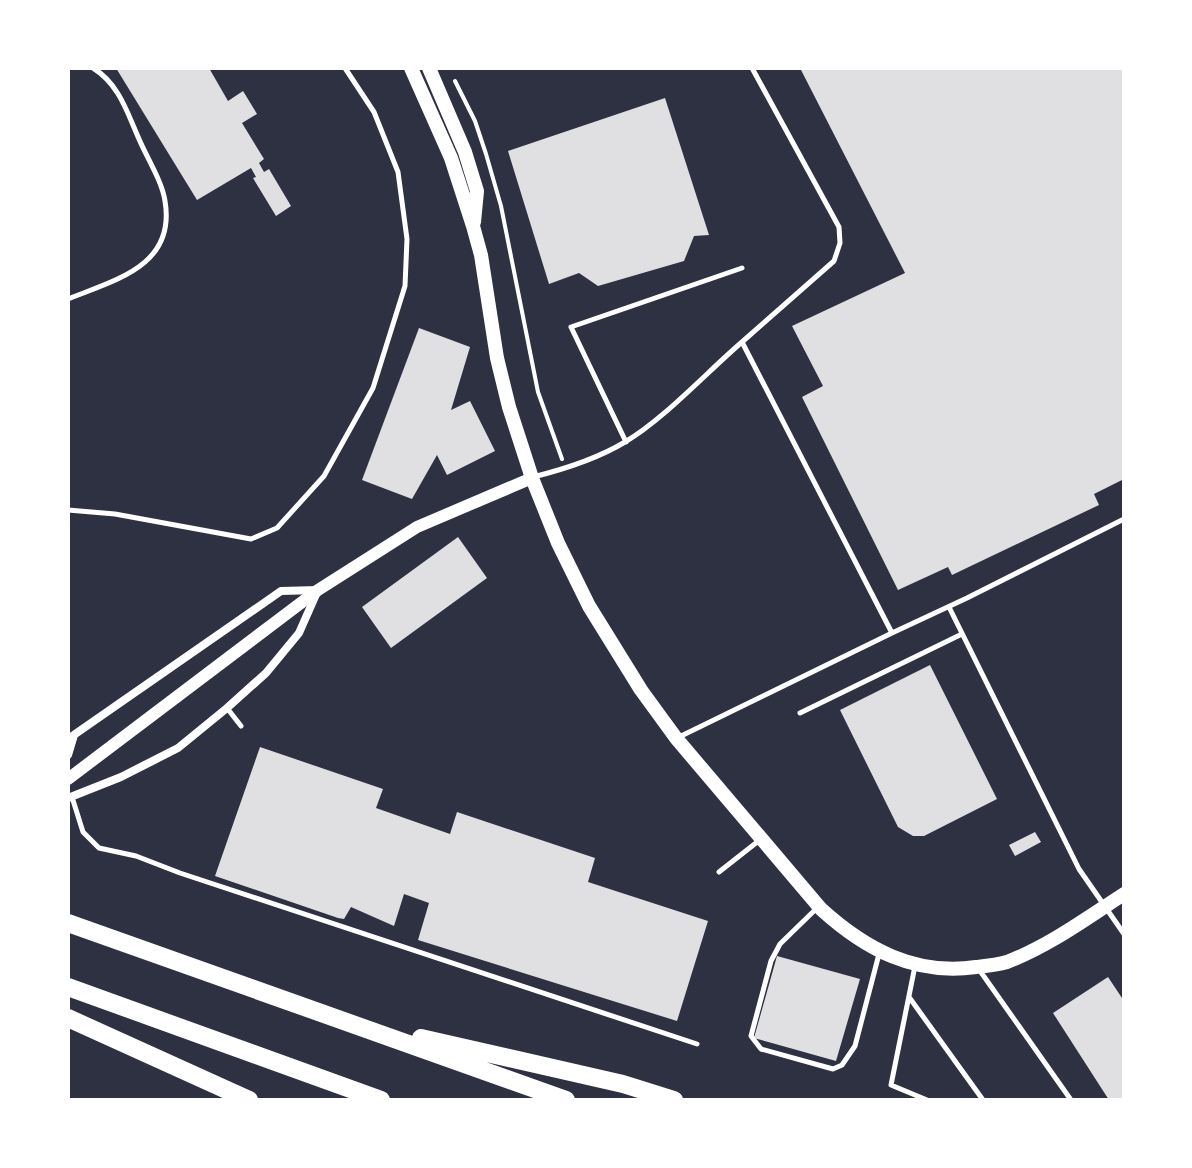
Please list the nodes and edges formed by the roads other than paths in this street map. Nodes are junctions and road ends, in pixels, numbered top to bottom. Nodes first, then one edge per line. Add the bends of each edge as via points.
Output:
1 (93, 68) edge
2 (345, 68) edge
3 (411, 68) edge
4 (429, 68) edge
5 (752, 68) edge
6 (473, 226) junction
7 (742, 268) dead end
8 (68, 299) edge
9 (742, 342) junction
10 (626, 442) junction
11 (532, 478) junction
12 (68, 510) edge
13 (1124, 519) edge
14 (318, 590) junction
15 (949, 607) junction
16 (892, 633) junction
17 (962, 634) junction
18 (227, 708) junction
19 (800, 713) dead end
20 (241, 726) dead end
21 (71, 737) edge
22 (676, 738) junction
23 (68, 755) edge
24 (68, 779) edge
25 (70, 798) edge
26 (762, 839) junction
27 (719, 872) dead end
28 (1124, 894) edge
29 (818, 906) junction
30 (1106, 906) junction
31 (68, 923) edge
32 (1124, 934) edge
33 (879, 953) junction
34 (915, 965) junction
35 (978, 967) junction
36 (68, 987) edge
37 (909, 997) junction
38 (68, 1018) edge
39 (340, 1019) junction
40 (697, 1044) dead end
41 (249, 1100) edge
42 (381, 1100) edge
43 (566, 1100) edge
44 (674, 1100) edge
45 (927, 1100) edge
46 (983, 1100) edge
47 (1071, 1100) edge

1 - 8 lane via 119,92 165,199 166,230 139,270
2 - 12 lane via 374,112 398,172 407,239 405,286 373,388 324,476 277,528 251,539
3 - 6 main road via 451,158
4 - 6 main road via 477,191
5 - 9 lane via 839,227 840,243 834,261
6 - 11 main road via 497,358
7 - 10 lane via 571,327
9 - 10 lane
9 - 16 lane
10 - 11 lane
11 - 14 street via 417,527
11 - 22 main road via 589,606
13 - 15 lane
14 - 18 street via 299,633
14 - 21 street via 281,591
14 - 24 street
15 - 16 lane
15 - 17 lane
16 - 22 lane
17 - 19 lane
17 - 30 lane via 1079,869
18 - 20 lane
18 - 25 street via 178,748
21 - 23 street
22 - 26 main road
24 - 25 street
25 - 40 lane via 83,832 99,848
26 - 27 lane
26 - 29 main road
28 - 30 main road
29 - 33 main road
29 - 33 lane via 780,944 771,961 751,1036 761,1049 833,1069 842,1065 855,1046
30 - 32 lane
30 - 35 main road via 1044,945 1004,963
31 - 39 highway
33 - 34 main road
34 - 35 main road
34 - 37 lane
35 - 47 lane
36 - 42 highway
37 - 45 lane via 891,1085
37 - 46 lane
38 - 41 highway
39 - 43 highway
39 - 44 highway

